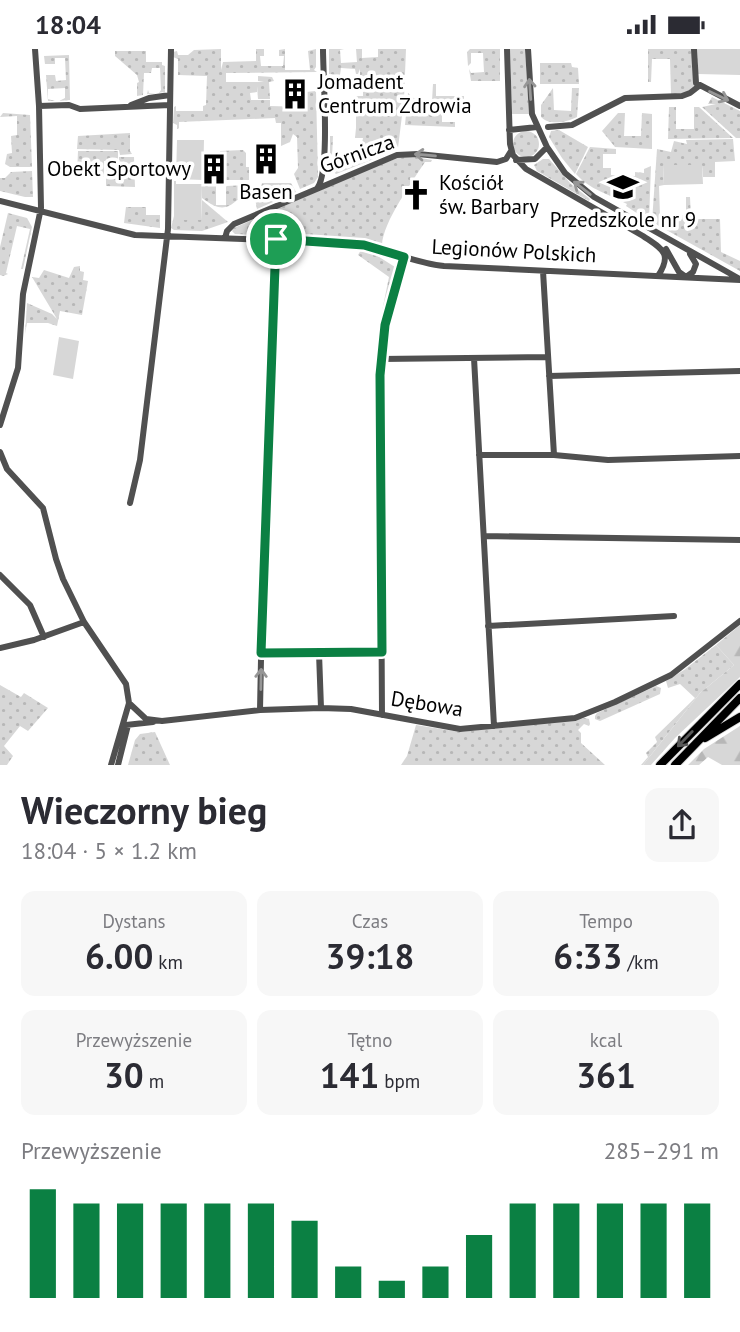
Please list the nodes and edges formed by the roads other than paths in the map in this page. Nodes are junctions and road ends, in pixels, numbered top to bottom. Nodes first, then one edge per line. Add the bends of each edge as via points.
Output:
1 (35, 49) edge
2 (171, 49) edge
3 (323, 49) edge
4 (507, 49) edge
5 (528, 49) edge
6 (694, 49) edge
7 (699, 86) junction
8 (170, 95) junction
9 (170, 105) junction
10 (39, 106) junction
11 (126, 106) junction
12 (740, 106) edge
13 (537, 127) junction
14 (548, 127) dead end
15 (509, 130) junction
16 (547, 148) junction
17 (511, 151) junction
18 (516, 160) junction
19 (317, 188) junction
20 (0, 201) edge
21 (40, 211) junction
22 (643, 236) junction
23 (167, 237) junction
24 (225, 238) junction
25 (276, 239) junction
26 (683, 247) junction
27 (404, 257) junction
28 (543, 271) junction
29 (658, 276) junction
30 (686, 277) junction
31 (740, 280) edge
32 (547, 357) junction
33 (474, 358) junction
34 (381, 359) junction
35 (740, 371) edge
36 (549, 376) junction
37 (0, 425) edge
38 (0, 452) edge
39 (479, 455) junction
40 (554, 455) junction
41 (740, 456) edge
42 (2, 466) edge
43 (130, 503) dead end
44 (484, 536) junction
45 (740, 540) edge
46 (0, 575) edge
47 (674, 616) dead end
48 (740, 621) edge
49 (84, 622) junction
50 (488, 626) junction
51 (44, 637) junction
52 (0, 647) edge
53 (382, 652) junction
54 (261, 653) junction
55 (319, 653) junction
56 (740, 684) edge
57 (740, 698) edge
58 (129, 703) junction
59 (321, 708) junction
60 (260, 710) junction
61 (382, 715) junction
62 (740, 717) edge
63 (162, 721) junction
64 (125, 725) junction
65 (494, 726) junction
66 (693, 745) junction
67 (111, 765) edge
68 (118, 765) edge
69 (660, 765) edge
70 (675, 765) edge

1 - 10 street
2 - 8 street
3 - 19 street via 324,161
4 - 15 street
13 -> 5 street via 531,108
6 - 7 street
7 -> 12 street
7 - 14 street via 682,96 622,99 572,125
8 - 9 street
8 - 11 street
9 - 11 street
9 - 23 street
10 - 11 street
10 - 21 street
13 - 15 street
13 - 16 street
15 - 17 street
16 - 18 street via 535,159
26 -> 16 street via 587,193
17 - 18 street
17 -> 19 street, Górnicza via 497,162 401,154
18 - 22 street
19 - 24 street, Górnicza via 234,224
20 - 21 street, Legionów Polskich
21 - 23 street, Legionów Polskich via 127,234
21 - 37 street via 23,294 18,369
22 - 29 street via 666,255
22 - 30 street via 666,248
23 - 24 street, Legionów Polskich
23 - 43 street via 140,460
24 - 25 street, Legionów Polskich
25 - 27 street, Legionów Polskich via 364,245
25 - 54 street
26 - 30 street via 696,264
26 - 31 street
27 - 28 street, Legionów Polskich via 439,265
27 - 34 street via 385,325
28 - 29 street, Legionów Polskich
28 - 32 street
29 - 30 street, Legionów Polskich
30 - 31 street, Legionów Polskich
32 - 33 street
32 - 36 street
33 - 34 street
33 - 39 street
34 - 53 street
35 - 36 street
36 - 40 street
38 - 42 street
39 - 40 street
39 - 44 street
40 - 41 street via 608,460
42 - 49 street via 43,508 57,563
44 - 45 street
44 - 50 street
46 - 51 street via 30,605
47 - 50 street
48 - 65 street, Dębowa via 671,675 603,708 575,718
49 - 51 street
49 - 58 street via 125,682
50 - 65 street
51 - 52 street
53 - 55 street
53 - 61 street
54 - 55 street
60 -> 54 street
55 - 59 street
56 -> 69 main road
57 - 66 main road
58 - 63 street via 140,715
58 - 64 street
59 - 60 street, Dębowa
59 - 61 street, Dębowa
60 - 63 street, Dębowa
61 - 65 street, Dębowa via 450,729
62 - 66 main road
63 - 64 street, Dębowa
64 - 67 street
64 - 68 street
66 - 70 main road

